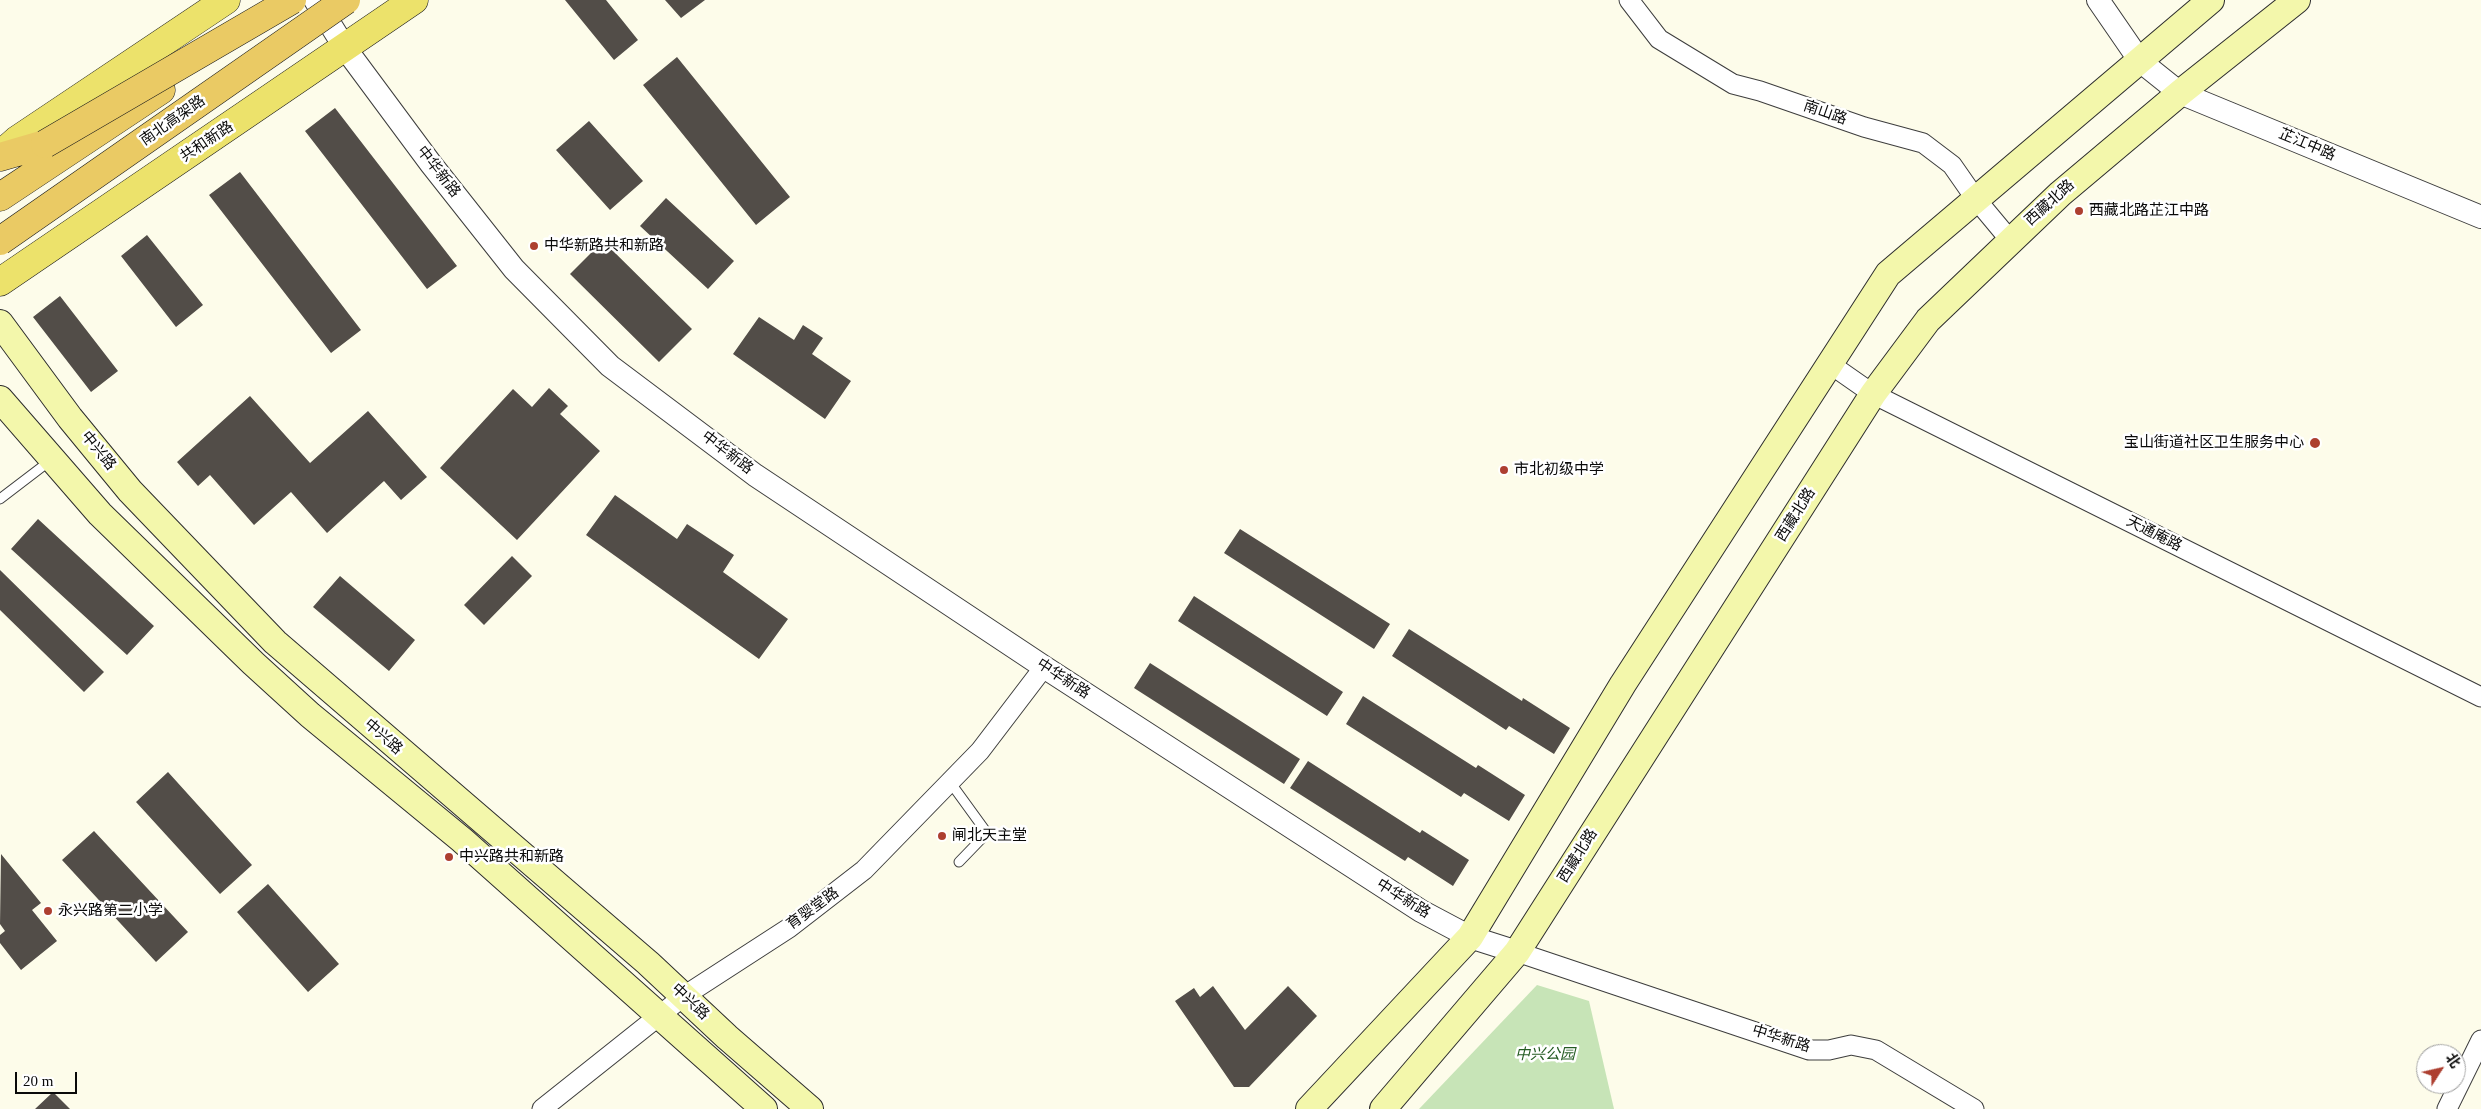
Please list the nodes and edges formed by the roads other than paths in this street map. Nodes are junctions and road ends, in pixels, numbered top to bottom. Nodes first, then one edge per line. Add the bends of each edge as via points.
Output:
1 (226, 0) edge
2 (269, 0) edge
3 (294, 0) edge
4 (315, 0) edge
5 (346, 0) edge
6 (414, 0) edge
7 (1629, 0) edge
8 (2098, 0) edge
9 (2211, 0) edge
10 (2297, 0) edge
11 (345, 48) junction
12 (2140, 61) junction
13 (2180, 93) junction
14 (0, 156) edge
15 (0, 166) edge
16 (0, 197) edge
17 (1976, 198) junction
18 (2481, 217) edge
19 (2010, 240) junction
20 (0, 241) edge
21 (0, 282) edge
22 (0, 323) edge
23 (1830, 364) junction
24 (1873, 394) junction
25 (0, 399) edge
26 (51, 459) junction
27 (0, 499) edge
28 (1044, 667) junction
29 (2481, 697) edge
30 (950, 782) junction
31 (959, 862) dead end
32 (1470, 937) junction
33 (1517, 952) junction
34 (684, 996) junction
35 (660, 1016) junction
36 (2481, 1040) edge
37 (542, 1109) edge
38 (764, 1109) edge
39 (810, 1109) edge
40 (1309, 1109) edge
41 (1383, 1109) edge
42 (1974, 1109) edge
43 (2447, 1109) edge

1 - 14 main road via 17,140
2 - 15 main road via 41,154
3 - 14 highway, bridge via 45,144
3 - 16 highway, bridge
4 - 11 street, 中华新路
5 - 20 highway, 南北高架路, bridge
6 - 11 main road, 共和新路
7 - 17 street, 南山路 via 1659,39 1733,84 1923,143 1952,165
8 - 12 street, 芷江中路
9 - 12 main road
10 - 13 main road, 西藏北路
11 - 21 main road, 共和新路
11 - 28 street, 中华新路 via 514,269 610,366 755,475
12 - 13 street, 芷江中路
12 - 17 main road
13 - 18 street, 芷江中路
13 - 19 main road, 西藏北路
17 - 19 street, 南山路
17 - 23 main road via 1888,274
19 - 24 main road, 西藏北路 via 1928,320
22 - 34 main road, 中兴路 via 70,418 130,491 275,642
23 - 24 street, 天通庵路
23 - 32 main road via 1623,684
24 - 29 street, 天通庵路
24 - 33 main road, 西藏北路
25 - 26 main road, 中兴路
26 - 27 lane
26 - 35 main road, 中兴路 via 100,514 310,715 462,840
28 - 30 street, 育婴堂路 via 980,751
28 - 32 street, 中华新路 via 1421,911
30 - 31 lane via 987,833
30 - 34 street, 育婴堂路 via 864,870 827,900
32 - 33 street, 中华新路
32 - 40 main road
33 - 41 main road, 西藏北路
33 - 42 street, 中华新路 via 1809,1050 1851,1045 1876,1050
34 - 35 street, 育婴堂路
34 - 39 main road, 中兴路
35 - 37 street, 育婴堂路
35 - 38 main road, 中兴路
36 - 43 street

